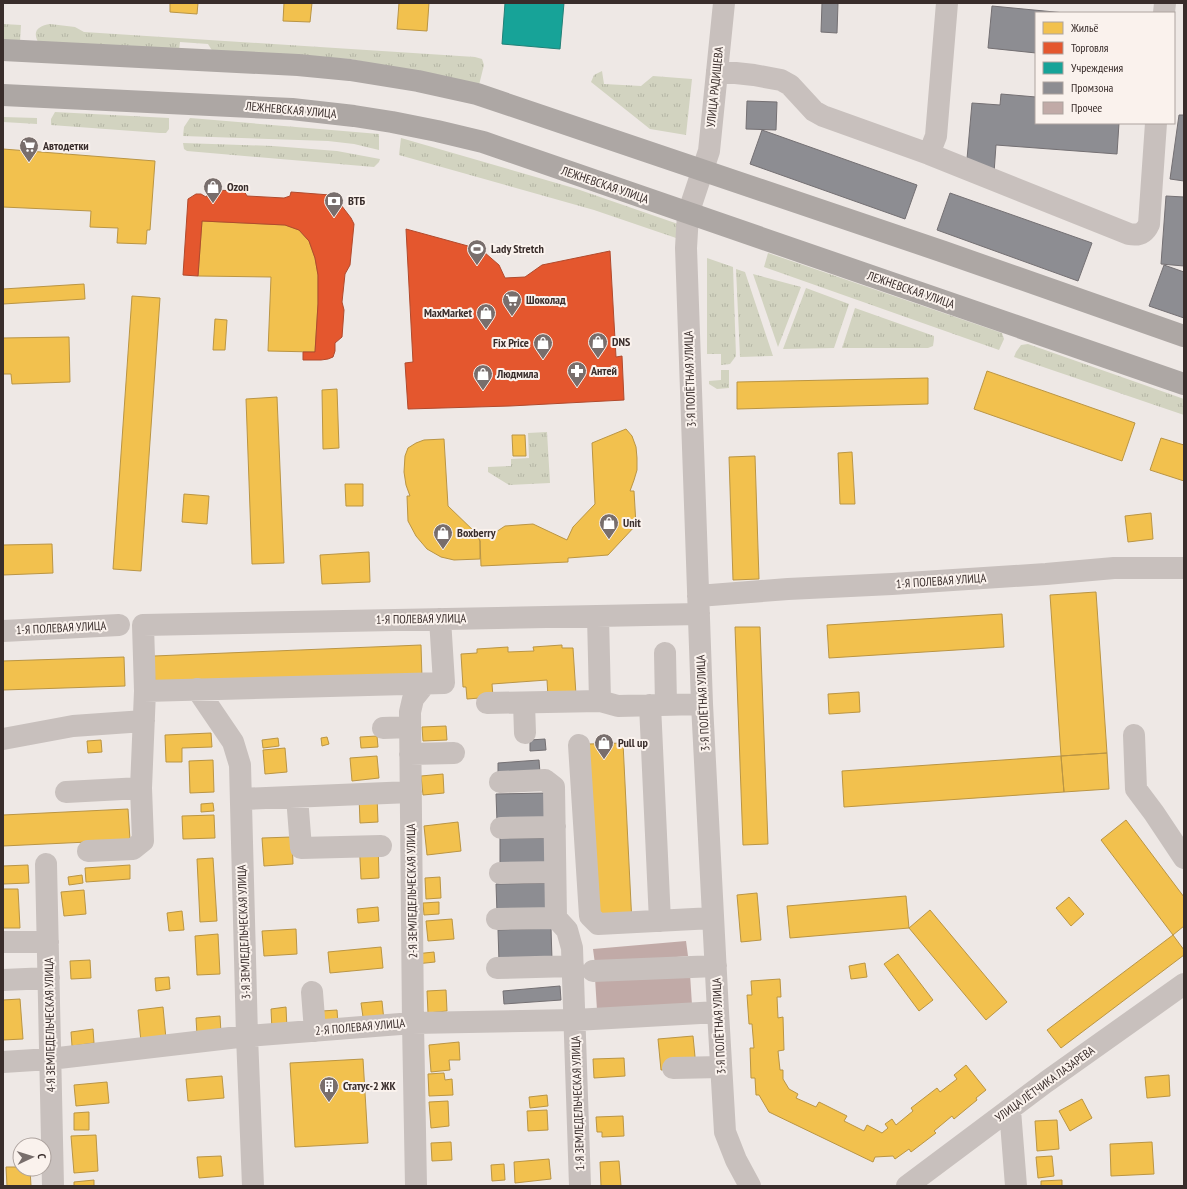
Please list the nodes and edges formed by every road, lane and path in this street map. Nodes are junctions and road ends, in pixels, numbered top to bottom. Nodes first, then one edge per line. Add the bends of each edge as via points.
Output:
1 (724, 3) edge
2 (947, 3) edge
3 (3, 50) edge
4 (717, 71) junction
5 (3, 95) edge
6 (1156, 124) edge
7 (929, 154) junction
8 (702, 170) junction
9 (688, 214) junction
10 (1184, 336) edge
11 (1184, 384) edge
12 (1184, 568) edge
13 (698, 605) junction
14 (598, 616) junction
15 (440, 619) junction
16 (119, 625) dead end
17 (3, 632) edge
18 (665, 653) dead end
19 (425, 684) junction
20 (197, 690) junction
21 (145, 691) junction
22 (600, 701) junction
23 (524, 702) junction
24 (486, 703) dead end
25 (702, 704) junction
26 (658, 705) junction
27 (144, 721) junction
28 (410, 726) junction
29 (383, 728) dead end
30 (525, 733) dead end
31 (1134, 735) dead end
32 (3, 739) edge
33 (580, 745) dead end
34 (454, 753) dead end
35 (410, 754) junction
36 (500, 782) dead end
37 (141, 788) junction
38 (66, 792) dead end
39 (411, 792) junction
40 (297, 797) junction
41 (241, 799) junction
42 (555, 827) junction
43 (501, 828) dead end
44 (382, 846) dead end
45 (88, 852) dead end
46 (1184, 858) edge
47 (46, 864) dead end
48 (555, 872) junction
49 (500, 873) dead end
50 (556, 918) junction
51 (713, 918) junction
52 (496, 919) dead end
53 (660, 921) junction
54 (3, 942) edge
55 (48, 942) junction
56 (716, 966) junction
57 (497, 968) dead end
58 (583, 968) junction
59 (49, 978) junction
60 (3, 980) edge
61 (1184, 984) edge
62 (312, 992) dead end
63 (718, 1012) junction
64 (575, 1020) junction
65 (413, 1023) junction
66 (315, 1031) junction
67 (247, 1036) junction
68 (50, 1059) junction
69 (3, 1062) edge
70 (721, 1067) junction
71 (673, 1068) dead end
72 (1010, 1110) junction
73 (53, 1186) edge
74 (253, 1186) edge
75 (416, 1186) edge
76 (580, 1186) edge
77 (750, 1186) edge
78 (906, 1186) edge
79 (1016, 1186) edge

1 - 4 street, УЛИЦА РАДИЩЕВА
2 - 7 street via 936,136
3 - 8 highway via 298,65 418,81 478,94
4 - 7 street via 782,80 814,111 823,116
4 - 8 street, УЛИЦА РАДИЩЕВА via 709,151
5 - 9 highway, ЛЕЖНЕВСКАЯ УЛИЦА via 292,109 392,122 483,142
6 - 7 street via 1149,224 1139,235 1129,234
8 - 9 street, УЛИЦА РАДИЩЕВА
8 - 10 highway
9 - 11 highway, ЛЕЖНЕВСКАЯ УЛИЦА
9 - 13 street, 3-Я ПОЛЁТНАЯ УЛИЦА via 686,256
12 - 13 street, 1-Я ПОЛЕВАЯ УЛИЦА via 1114,568 908,583
13 - 14 street, 1-Я ПОЛЕВАЯ УЛИЦА
13 - 25 street, 3-Я ПОЛЁТНАЯ УЛИЦА
14 - 15 street, 1-Я ПОЛЕВАЯ УЛИЦА
14 - 22 street
15 - 19 street via 444,683
15 - 21 street, 1-Я ПОЛЕВАЯ УЛИЦА via 143,625
16 - 17 street, 1-Я ПОЛЕВАЯ УЛИЦА
18 - 26 street
19 - 20 street
19 - 28 street, 2-Я ЗЕМЛЕДЕЛЬЧЕСКАЯ УЛИЦА via 413,699
20 - 21 street
20 - 41 street, 3-Я ЗЕМЛЕДЕЛЬЧЕСКАЯ УЛИЦА via 233,742 240,765
21 - 27 street
22 - 23 street
22 - 26 street via 618,706
23 - 24 street
23 - 30 street
25 - 26 street
25 - 51 street, 3-Я ПОЛЁТНАЯ УЛИЦА
26 - 53 street
27 - 32 street via 73,726
27 - 37 street
28 - 29 street
28 - 35 street, 2-Я ЗЕМЛЕДЕЛЬЧЕСКАЯ УЛИЦА
31 - 46 street via 1136,789
33 - 53 street via 590,916 598,924
34 - 35 street
35 - 39 street, 2-Я ЗЕМЛЕДЕЛЬЧЕСКАЯ УЛИЦА
36 - 42 street via 545,780 554,787
37 - 38 street
37 - 45 street via 143,842 133,850
39 - 40 street
39 - 65 street, 2-Я ЗЕМЛЕДЕЛЬЧЕСКАЯ УЛИЦА
40 - 41 street
40 - 44 street via 301,848
41 - 67 street, 3-Я ЗЕМЛЕДЕЛЬЧЕСКАЯ УЛИЦА
42 - 43 street
42 - 48 street
47 - 55 street, 4-Я ЗЕМЛЕДЕЛЬЧЕСКАЯ УЛИЦА
48 - 49 street
48 - 50 street
50 - 52 street
50 - 58 street, 1-Я ЗЕМЛЕДЕЛЬЧЕСКАЯ УЛИЦА via 567,930 572,948
51 - 53 street
51 - 56 street, 3-Я ПОЛЁТНАЯ УЛИЦА
54 - 55 street
55 - 59 street, 4-Я ЗЕМЛЕДЕЛЬЧЕСКАЯ УЛИЦА
56 - 58 street
56 - 63 street, 3-Я ПОЛЁТНАЯ УЛИЦА
57 - 58 street
58 - 64 street, 1-Я ЗЕМЛЕДЕЛЬЧЕСКАЯ УЛИЦА
59 - 60 street
59 - 68 street, 4-Я ЗЕМЛЕДЕЛЬЧЕСКАЯ УЛИЦА
61 - 72 street, УЛИЦА ЛЁТЧИКА ЛАЗАРЕВА via 1052,1077
62 - 66 street
63 - 64 street, 2-Я ПОЛЕВАЯ УЛИЦА
63 - 70 street, 3-Я ПОЛЁТНАЯ УЛИЦА
64 - 65 street, 2-Я ПОЛЕВАЯ УЛИЦА
64 - 76 street, 1-Я ЗЕМЛЕДЕЛЬЧЕСКАЯ УЛИЦА
65 - 66 street, 2-Я ПОЛЕВАЯ УЛИЦА
65 - 75 street, 2-Я ЗЕМЛЕДЕЛЬЧЕСКАЯ УЛИЦА
66 - 67 street, 2-Я ПОЛЕВАЯ УЛИЦА
67 - 68 street, 2-Я ПОЛЕВАЯ УЛИЦА
67 - 74 street, 3-Я ЗЕМЛЕДЕЛЬЧЕСКАЯ УЛИЦА
68 - 69 street, 2-Я ПОЛЕВАЯ УЛИЦА
68 - 73 street, 4-Я ЗЕМЛЕДЕЛЬЧЕСКАЯ УЛИЦА
70 - 71 street
70 - 77 street, 3-Я ПОЛЁТНАЯ УЛИЦА via 725,1132
72 - 78 street, УЛИЦА ЛЁТЧИКА ЛАЗАРЕВА
72 - 79 street

